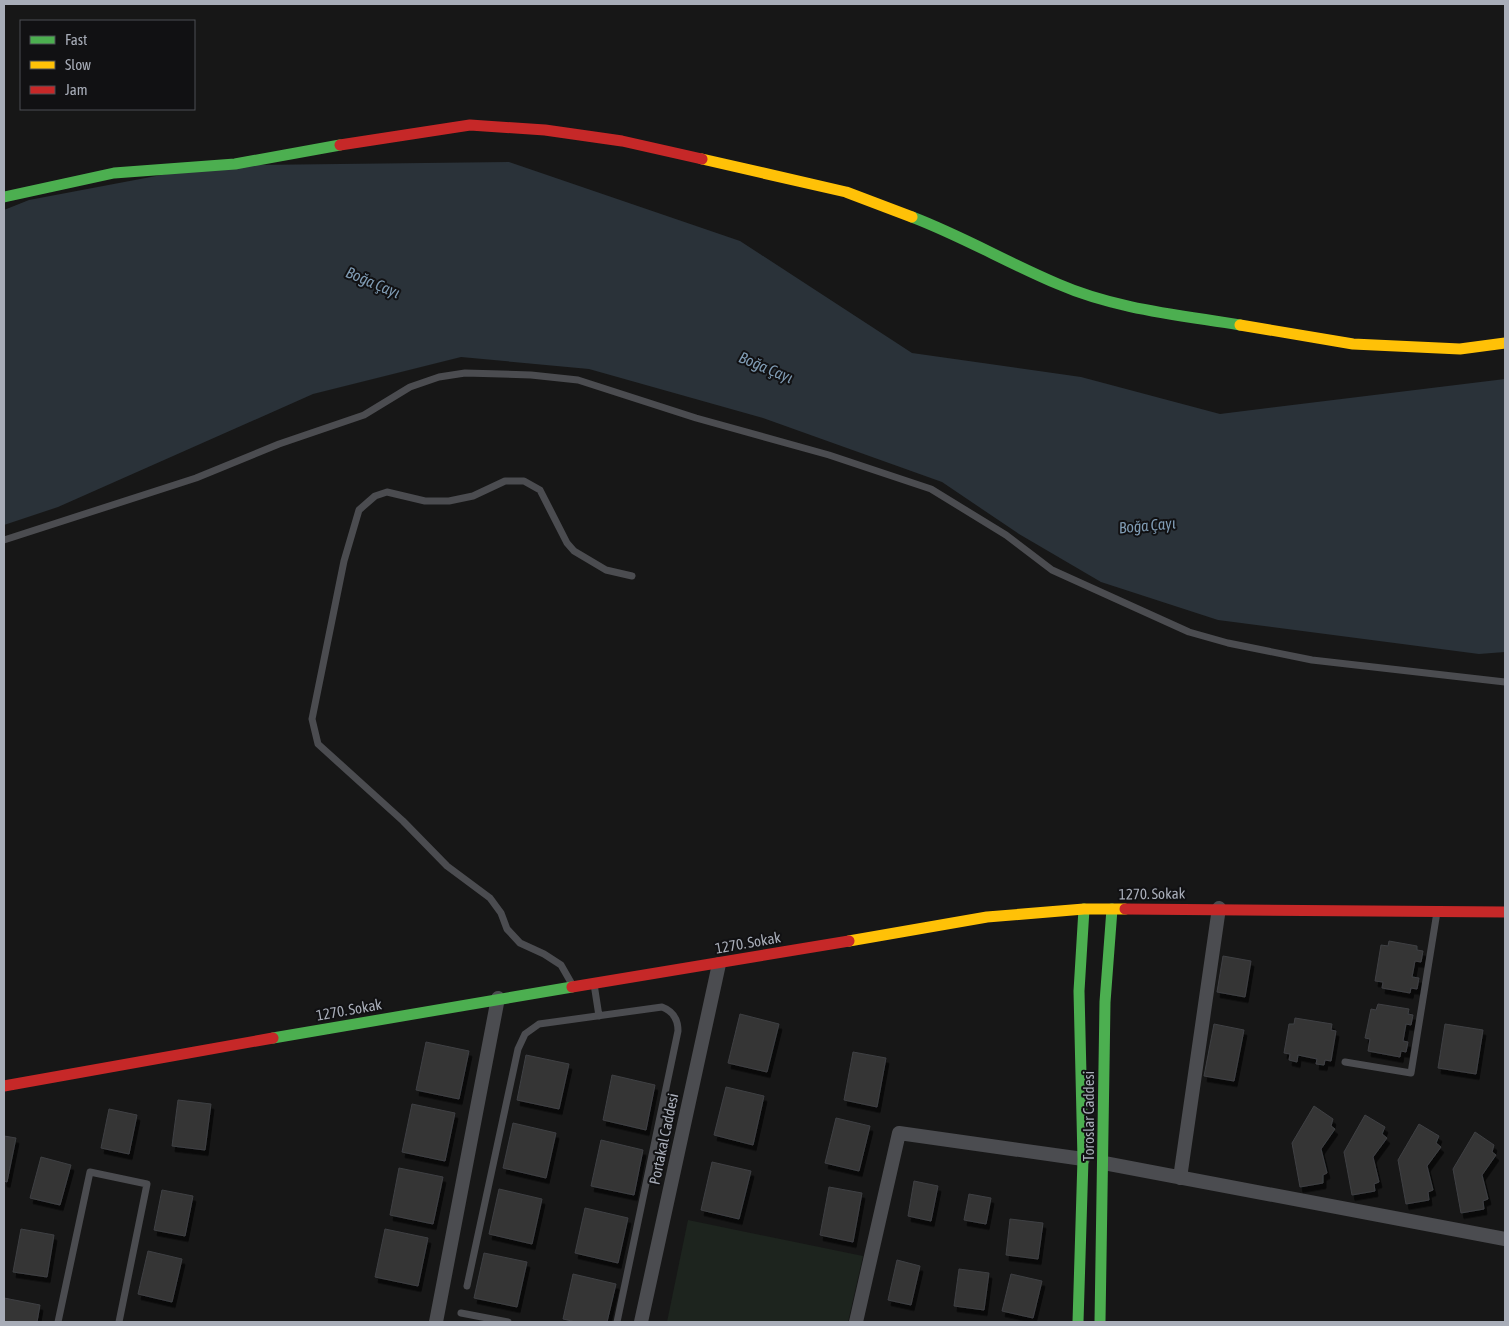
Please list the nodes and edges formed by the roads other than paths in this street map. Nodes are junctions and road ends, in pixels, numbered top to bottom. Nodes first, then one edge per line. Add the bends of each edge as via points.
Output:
1 (4, 198) edge
2 (1505, 344) edge
3 (4, 540) edge
4 (632, 576) dead end
5 (1505, 682) edge
6 (1219, 908) junction
7 (1084, 909) junction
8 (1112, 909) junction
9 (1437, 911) junction
10 (1505, 912) edge
11 (719, 964) junction
12 (594, 983) junction
13 (573, 986) junction
14 (498, 998) junction
15 (599, 1016) junction
16 (1345, 1062) dead end
17 (4, 1086) edge
18 (1083, 1159) junction
19 (1104, 1163) junction
20 (1180, 1178) junction
21 (1505, 1239) edge
22 (467, 1286) dead end
23 (461, 1313) dead end
24 (58, 1322) edge
25 (119, 1322) edge
26 (436, 1322) edge
27 (508, 1322) edge
28 (616, 1322) edge
29 (641, 1322) edge
30 (856, 1322) edge
31 (1078, 1322) edge
32 (1100, 1322) edge

1 - 2 street via 114,173 235,164 382,137 470,125 545,130 622,140 846,192 951,232 1059,285 1128,306 1353,344 1460,349
3 - 5 lane via 196,478 279,444 357,418 410,386 465,373 531,375 578,380 696,418 829,454 931,489 1006,535 1052,570 1189,632 1312,660
4 - 13 lane via 606,570 574,551 567,544 540,490 524,480 505,481 473,496 449,502 425,501 387,492 375,496 359,510 344,561 312,719 318,744 403,821 446,866 490,898 507,929 520,943 561,965
6 - 8 street, 1270. Sokak
6 - 9 street, 1270. Sokak
6 - 20 street
7 - 8 street, 1270. Sokak
7 - 11 street, 1270. Sokak via 987,917
7 - 18 street, Toroslar Caddesi via 1079,991
8 - 19 street, Toroslar Caddesi via 1105,1002
9 - 10 street, 1270. Sokak
9 - 16 lane via 1412,1073
11 - 12 street, 1270. Sokak
11 - 29 street, Portakal Caddesi
12 - 13 street, 1270. Sokak
12 - 15 lane
13 - 14 street, 1270. Sokak
14 - 17 street, 1270. Sokak
14 - 26 street
15 - 22 lane via 539,1024 520,1041
15 - 28 lane via 656,1006 672,1013 678,1024
18 - 30 street via 899,1133
18 - 31 street, Toroslar Caddesi
19 - 20 street
19 - 32 street, Toroslar Caddesi
20 - 21 street
23 - 27 lane
24 - 25 lane via 90,1172 146,1184

